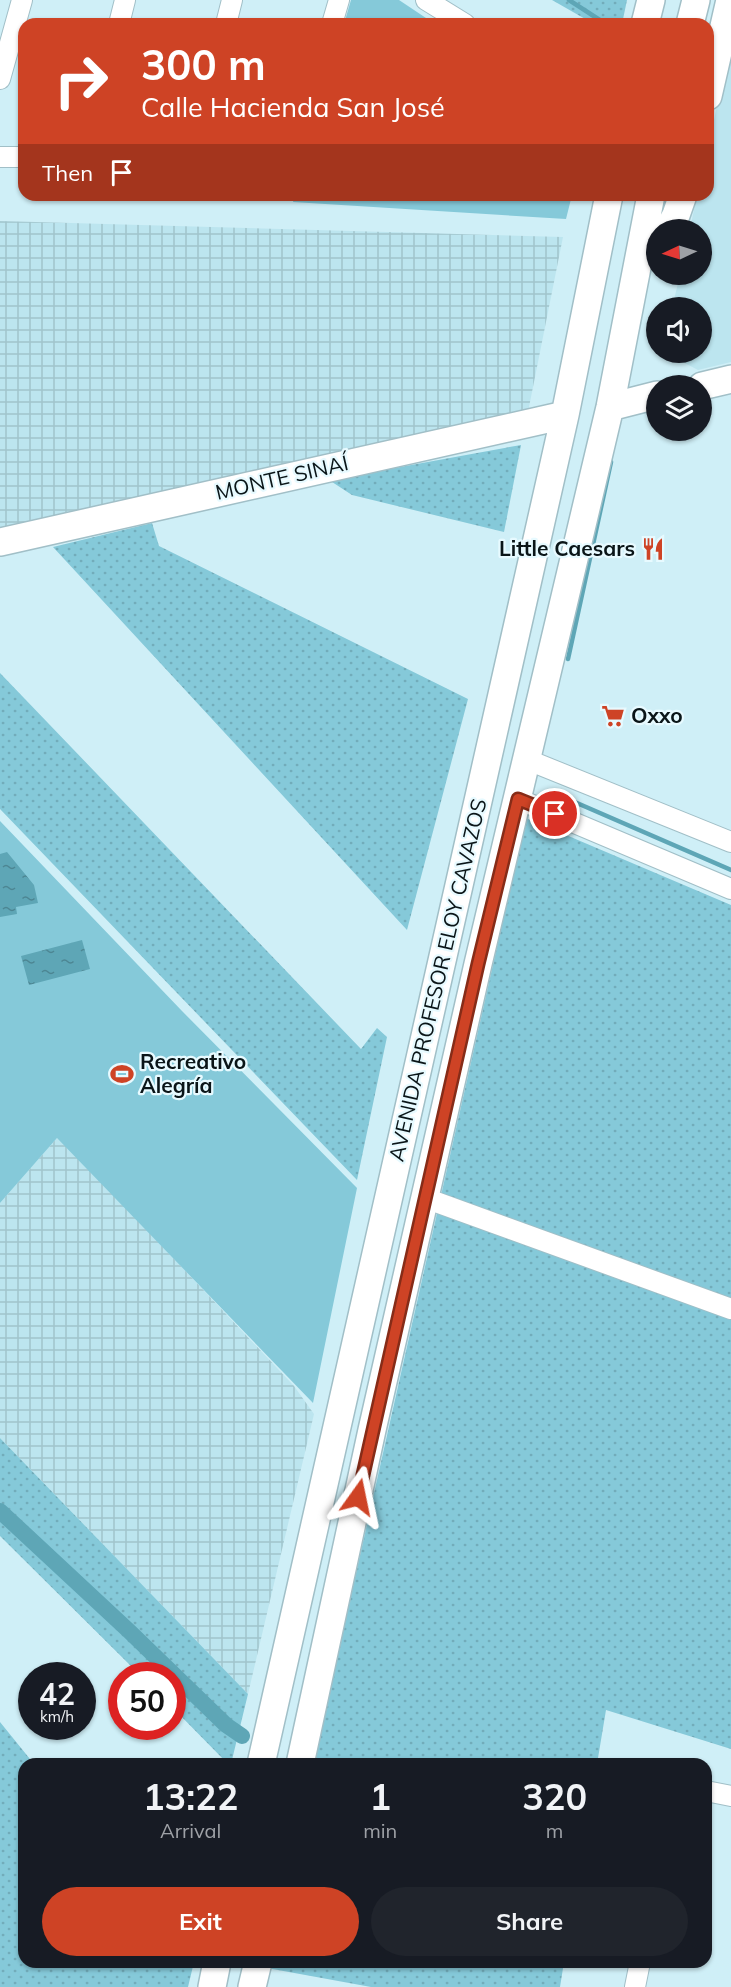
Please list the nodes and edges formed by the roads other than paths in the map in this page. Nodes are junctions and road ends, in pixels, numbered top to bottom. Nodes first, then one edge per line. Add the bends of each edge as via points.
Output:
1 (22, 0) edge
2 (125, 0) edge
3 (232, 0) edge
4 (339, 0) edge
5 (426, 0) edge
6 (651, 0) edge
7 (696, 0) edge
8 (730, 0) edge
9 (120, 18) edge
10 (228, 18) edge
11 (334, 18) edge
12 (455, 18) edge
13 (646, 18) edge
14 (692, 18) edge
15 (714, 70) edge
16 (0, 79) edge
17 (0, 157) edge
18 (18, 157) edge
19 (608, 201) edge
20 (651, 201) edge
21 (681, 201) edge
22 (650, 219) edge
23 (674, 219) edge
24 (646, 257) edge
25 (731, 379) edge
26 (712, 384) edge
27 (646, 398) edge
28 (610, 407) junction
29 (565, 416) junction
30 (0, 542) edge
31 (528, 760) junction
32 (518, 799) junction
33 (731, 842) edge
34 (731, 889) edge
35 (426, 1198) junction
36 (368, 1288) junction
37 (731, 1308) edge
38 (392, 1348) junction
39 (349, 1370) junction
40 (372, 1430) junction
41 (262, 1758) edge
42 (301, 1758) edge
43 (712, 1792) edge
44 (731, 1796) edge
45 (216, 1968) edge
46 (257, 1968) edge
47 (639, 1968) edge
48 (212, 1987) edge
49 (252, 1987) edge
50 (635, 1987) edge

1 - 16 street
2 - 9 street
3 - 10 street
4 - 11 street
5 - 12 street
6 - 13 main road
7 - 14 main road
8 - 15 main road
17 - 18 street
19 - 29 main road, AVENIDA PROFESOR ELOY CAVAZOS
20 - 22 main road, AVENIDA PROFESOR ELOY CAVAZOS
21 - 23 main road
24 - 28 main road, AVENIDA PROFESOR ELOY CAVAZOS
25 - 26 main road
27 - 28 main road
28 - 31 main road, AVENIDA PROFESOR ELOY CAVAZOS
29 - 30 main road, MONTE SINAÍ
29 - 36 main road, AVENIDA PROFESOR ELOY CAVAZOS
31 - 32 main road, AVENIDA PROFESOR ELOY CAVAZOS
31 - 33 street
32 - 34 street
32 - 35 main road, AVENIDA PROFESOR ELOY CAVAZOS
35 - 37 street
35 - 38 main road, AVENIDA PROFESOR ELOY CAVAZOS
36 - 38 main road via 371,1338 381,1348
36 - 39 main road, AVENIDA PROFESOR ELOY CAVAZOS
38 - 40 main road, AVENIDA PROFESOR ELOY CAVAZOS
39 - 40 main road via 363,1367 372,1374
39 - 41 main road, AVENIDA PROFESOR ELOY CAVAZOS
40 - 42 main road, AVENIDA PROFESOR ELOY CAVAZOS
43 - 44 street
45 - 48 main road
46 - 49 main road
47 - 50 street

